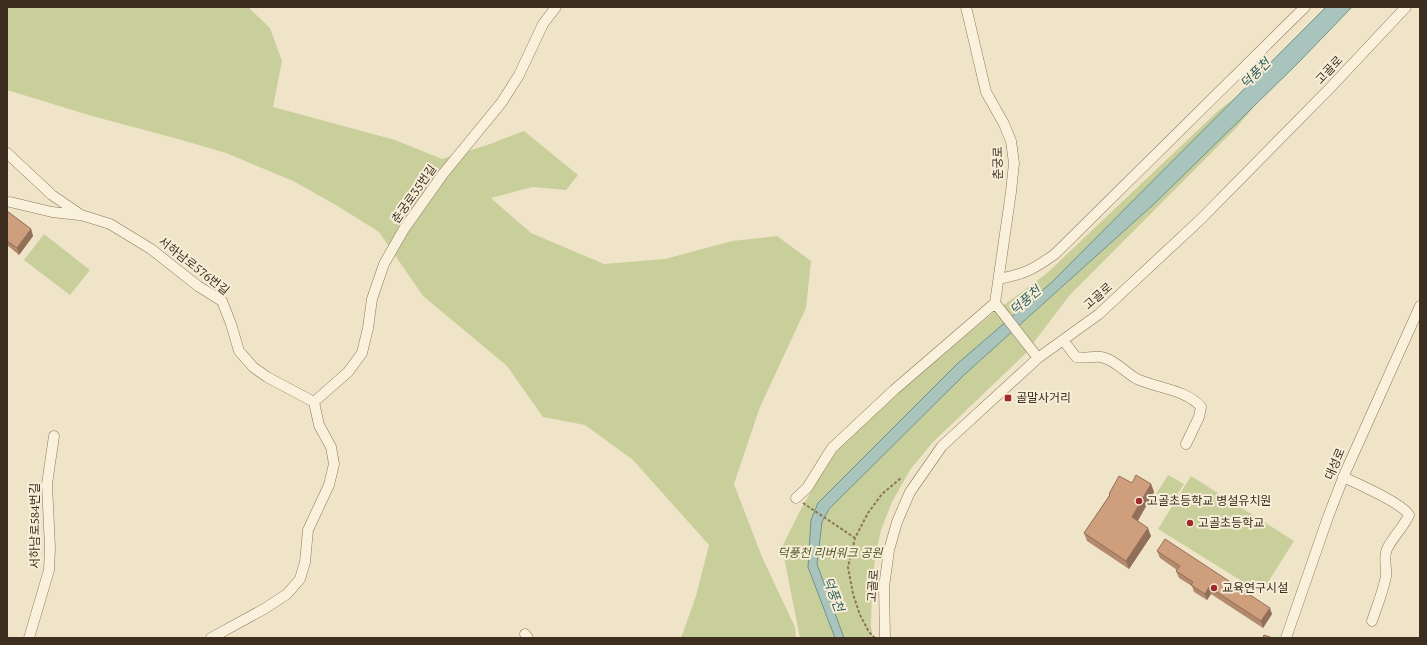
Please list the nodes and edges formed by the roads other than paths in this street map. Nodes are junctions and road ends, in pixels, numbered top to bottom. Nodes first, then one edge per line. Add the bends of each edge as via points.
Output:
1 (556, 7) edge
2 (966, 7) edge
3 (1305, 7) edge
4 (1406, 7) edge
5 (7, 153) edge
6 (10, 202) dead end
7 (81, 215) junction
8 (999, 279) junction
9 (996, 302) junction
10 (1420, 306) edge
11 (1063, 340) junction
12 (1038, 358) junction
13 (314, 402) junction
14 (54, 436) dead end
15 (1186, 444) dead end
16 (1343, 478) junction
17 (796, 498) road end
18 (1372, 621) dead end
19 (29, 638) edge
20 (211, 638) edge
21 (885, 638) edge
22 (1286, 638) edge

1 - 13 street, 춘궁로35번길 via 543,24 515,82 502,102 443,174 404,229 384,264 372,299 362,352 348,372
2 - 8 street, 춘궁로 via 986,92 1011,141 1014,162
3 - 8 street via 1055,254 1035,269
4 - 11 street, 고골로 via 1201,219 1099,314
5 - 7 street, 서하남로576번길 via 52,195
6 - 7 street via 52,212
7 - 13 street, 서하남로576번길 via 110,224 151,249 198,286 222,301 239,351 253,367 266,377
8 - 9 street, 춘궁로
9 - 12 street
9 - 17 street via 894,390 832,448 807,488
10 - 16 street, 대성로
11 - 12 street, 고골로
11 - 15 street via 1076,357 1101,357 1137,378 1187,396 1196,402 1201,407 1199,417
12 - 21 street, 고골로 via 942,446 910,492 897,522 889,550 884,587
13 - 20 street via 319,425 331,447 334,464 329,485 308,530 305,562 300,579 288,594
14 - 19 street, 서하남로584번길 via 47,484 49,570
16 - 18 street via 1394,504 1409,515 1387,549 1384,562 1386,575
16 - 22 street, 대성로

